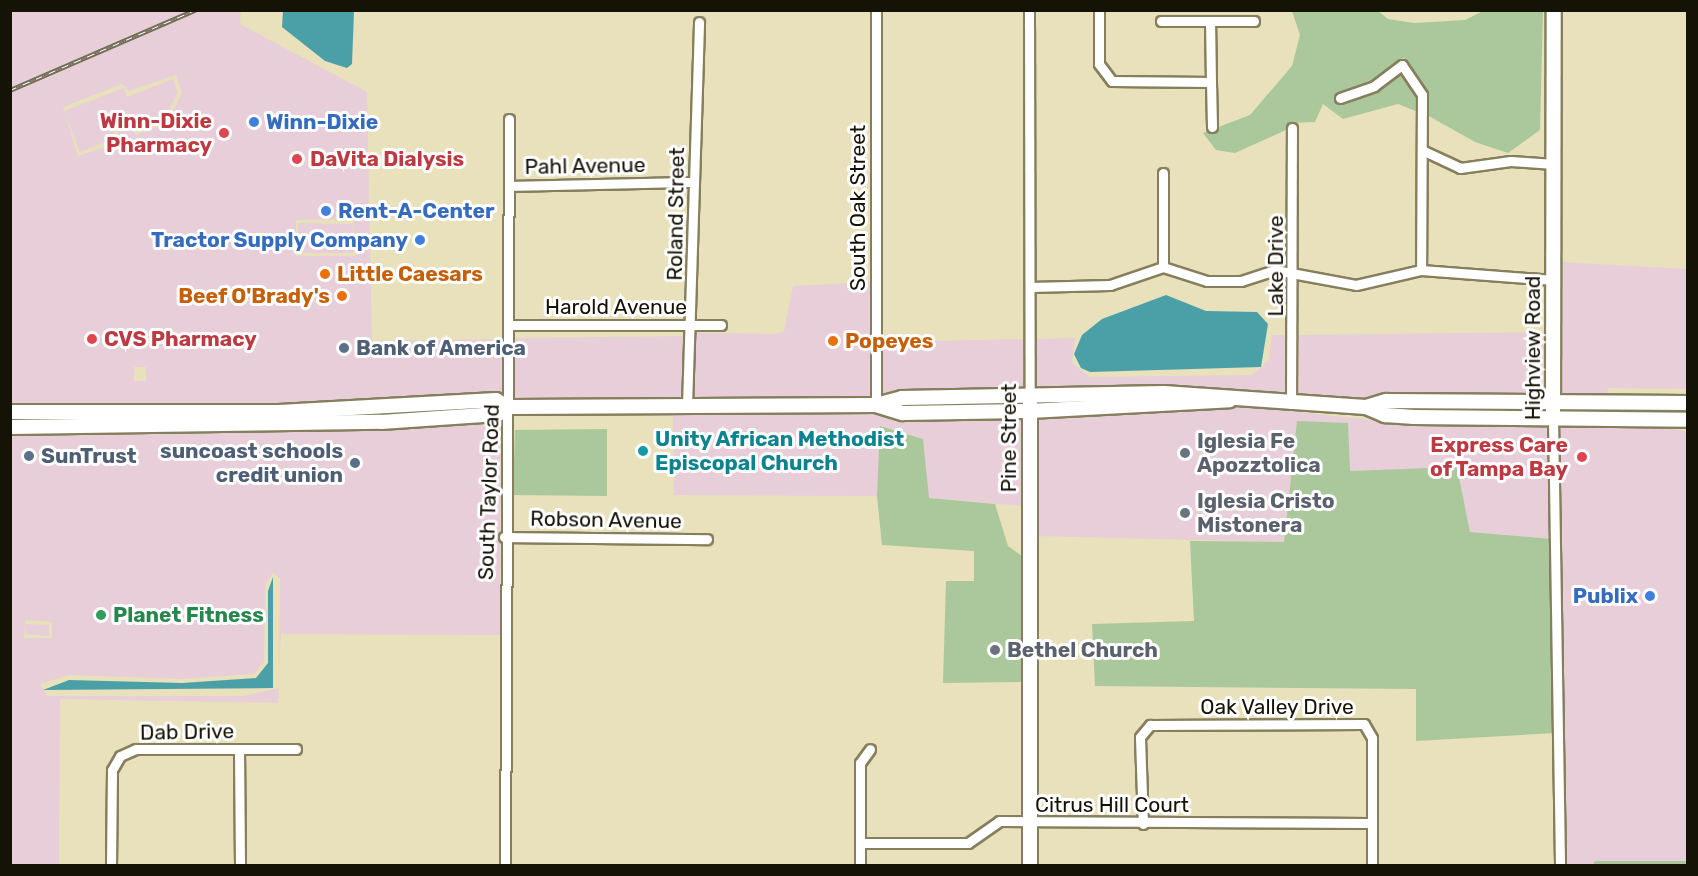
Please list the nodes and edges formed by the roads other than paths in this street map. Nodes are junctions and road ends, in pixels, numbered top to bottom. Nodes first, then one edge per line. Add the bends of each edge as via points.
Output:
1 (876, 10) edge
2 (1029, 10) edge
3 (1099, 10) edge
4 (1554, 10) edge
5 (1161, 21) dead end
6 (1210, 21) junction
7 (1254, 21) dead end
8 (699, 22) dead end
9 (1211, 82) junction
10 (1340, 98) dead end
11 (509, 119) dead end
12 (1212, 127) dead end
13 (1292, 128) dead end
14 (1424, 151) junction
15 (1554, 164) junction
16 (1163, 172) dead end
17 (694, 182) junction
18 (512, 186) junction
19 (1163, 267) junction
20 (1294, 270) junction
21 (1421, 270) junction
22 (1554, 280) junction
23 (1030, 287) junction
24 (692, 324) junction
25 (511, 325) junction
26 (721, 325) dead end
27 (1688, 403) edge
28 (1030, 404) junction
29 (1291, 404) junction
30 (876, 405) junction
31 (687, 406) junction
32 (507, 407) junction
33 (1553, 411) junction
34 (10, 412) edge
35 (1688, 420) edge
36 (10, 427) edge
37 (504, 537) junction
38 (707, 539) dead end
39 (239, 749) junction
40 (296, 749) dead end
41 (870, 749) dead end
42 (1029, 824) junction
43 (1143, 824) junction
44 (1371, 824) junction
45 (860, 843) junction
46 (111, 866) edge
47 (240, 866) edge
48 (505, 866) edge
49 (860, 866) edge
50 (1030, 866) edge
51 (1372, 866) edge
52 (1560, 866) edge

1 - 30 street, South Oak Street
2 - 23 street, Pine Street
3 - 9 street via 1099,64 1112,81
4 - 15 main road, Highview Road
5 - 6 street
6 - 7 street
6 - 9 street
8 - 17 street, Roland Street
9 - 12 street
10 - 14 street via 1374,86 1402,65 1422,95
11 - 18 street, South Taylor Road
13 - 20 street, Lake Drive
14 - 15 street via 1461,168 1511,160
14 - 21 street
15 - 22 main road, Highview Road
16 - 19 street
17 - 18 street, Pahl Avenue
17 - 24 street, Roland Street
18 - 25 street, South Taylor Road
19 - 20 street via 1207,281
19 - 23 street via 1110,285
20 - 21 street via 1356,285
20 - 29 street, Lake Drive
21 - 22 street
22 - 33 main road, Highview Road
23 - 28 street, Pine Street
24 - 25 street, Harold Avenue
24 - 26 street, Harold Avenue
24 - 31 street, Roland Street
25 - 32 street, South Taylor Road
27 - 33 main road
28 - 29 main road via 1192,393
28 - 30 main road via 903,412
28 - 42 main road, Pine Street
29 - 33 main road via 1366,407 1385,415
30 - 31 main road
31 - 32 main road
32 - 34 main road via 496,400 279,412
32 - 36 main road via 498,414 381,422
32 - 37 street, South Taylor Road
33 - 35 main road
33 - 52 street, Highview Road
37 - 38 street, Robson Avenue
37 - 48 street, South Taylor Road
39 - 40 street, Dab Drive
39 - 46 street, Dab Drive via 136,749 120,756 111,770
39 - 47 street
41 - 45 street via 860,763
42 - 43 street, Citrus Hill Court
42 - 45 street, Citrus Hill Court via 999,821 968,843
42 - 50 main road, Pine Street
43 - 44 street, Citrus Hill Court
43 - 44 street, Oak Valley Drive via 1140,737 1150,725 1364,724 1372,738
44 - 51 street, Oak Valley Drive
45 - 49 street

